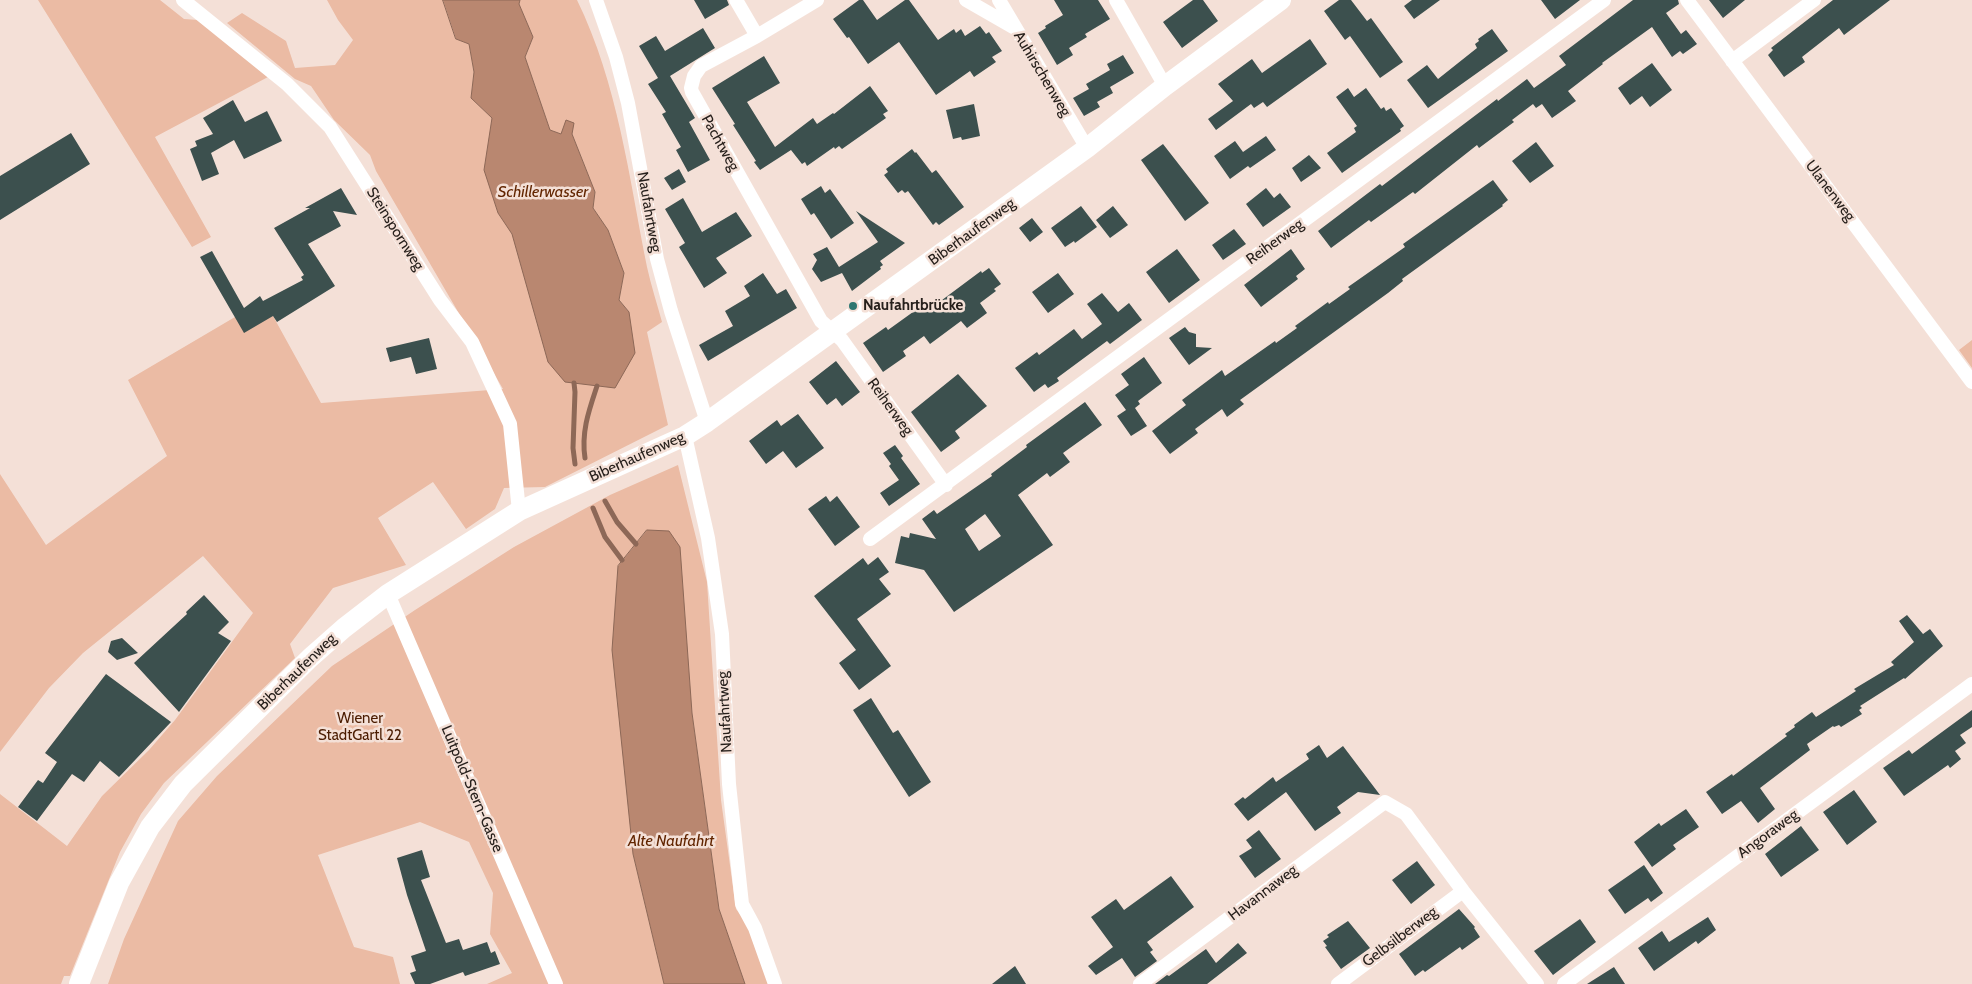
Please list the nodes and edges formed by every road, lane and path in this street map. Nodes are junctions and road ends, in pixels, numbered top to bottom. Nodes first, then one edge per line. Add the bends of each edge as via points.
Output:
1 (183, 0) edge
2 (596, 0) edge
3 (736, 0) edge
4 (817, 0) edge
5 (966, 0) edge
6 (999, 0) edge
7 (1116, 0) edge
8 (1281, 0) edge
9 (1604, 0) edge
10 (1688, 0) edge
11 (1814, 0) edge
12 (1014, 28) junction
13 (757, 36) junction
14 (1732, 61) junction
15 (1165, 86) junction
16 (1087, 148) junction
17 (833, 332) junction
18 (1972, 382) edge
19 (707, 422) junction
20 (685, 436) junction
21 (946, 485) junction
22 (519, 511) junction
23 (870, 539) dead end
24 (388, 594) junction
25 (1972, 684) edge
26 (1463, 891) junction
27 (79, 984) edge
28 (556, 984) edge
29 (775, 984) edge
30 (1140, 984) edge
31 (1338, 984) edge
32 (1537, 984) edge
33 (1564, 984) edge

1 - 22 street, Steinspornweg via 286,84 330,127 440,300 472,342 510,424
2 - 19 street, Naufahrtweg via 628,102 657,259
3 - 13 street
4 - 13 street, Pachtweg
5 - 12 street
6 - 12 street, Auhirschenweg
7 - 15 street
8 - 15 main road, Biberhaufenweg
9 - 21 street, Reiherweg
10 - 14 street, Ulanenweg
11 - 14 street
12 - 16 street, Auhirschenweg
13 - 17 street, Pachtweg via 701,66 694,76 692,92 818,315
14 - 18 street, Ulanenweg
15 - 16 main road, Biberhaufenweg
16 - 17 main road, Biberhaufenweg
17 - 19 main road, Biberhaufenweg
17 - 21 street, Reiherweg
19 - 20 main road, Biberhaufenweg
20 - 22 main road, Biberhaufenweg
20 - 29 street, Naufahrtweg via 708,538 722,634 729,784 742,904 755,928
21 - 23 street, Reiherweg
22 - 24 main road, Biberhaufenweg
24 - 27 main road, Biberhaufenweg via 310,658 183,784 150,827 119,883
24 - 28 street, Luitpold-Stern-Gasse
25 - 33 street, Angoraweg
26 - 30 street, Havannaweg via 1406,814 1385,802
26 - 31 street, Gelbsilberweg
26 - 32 street

